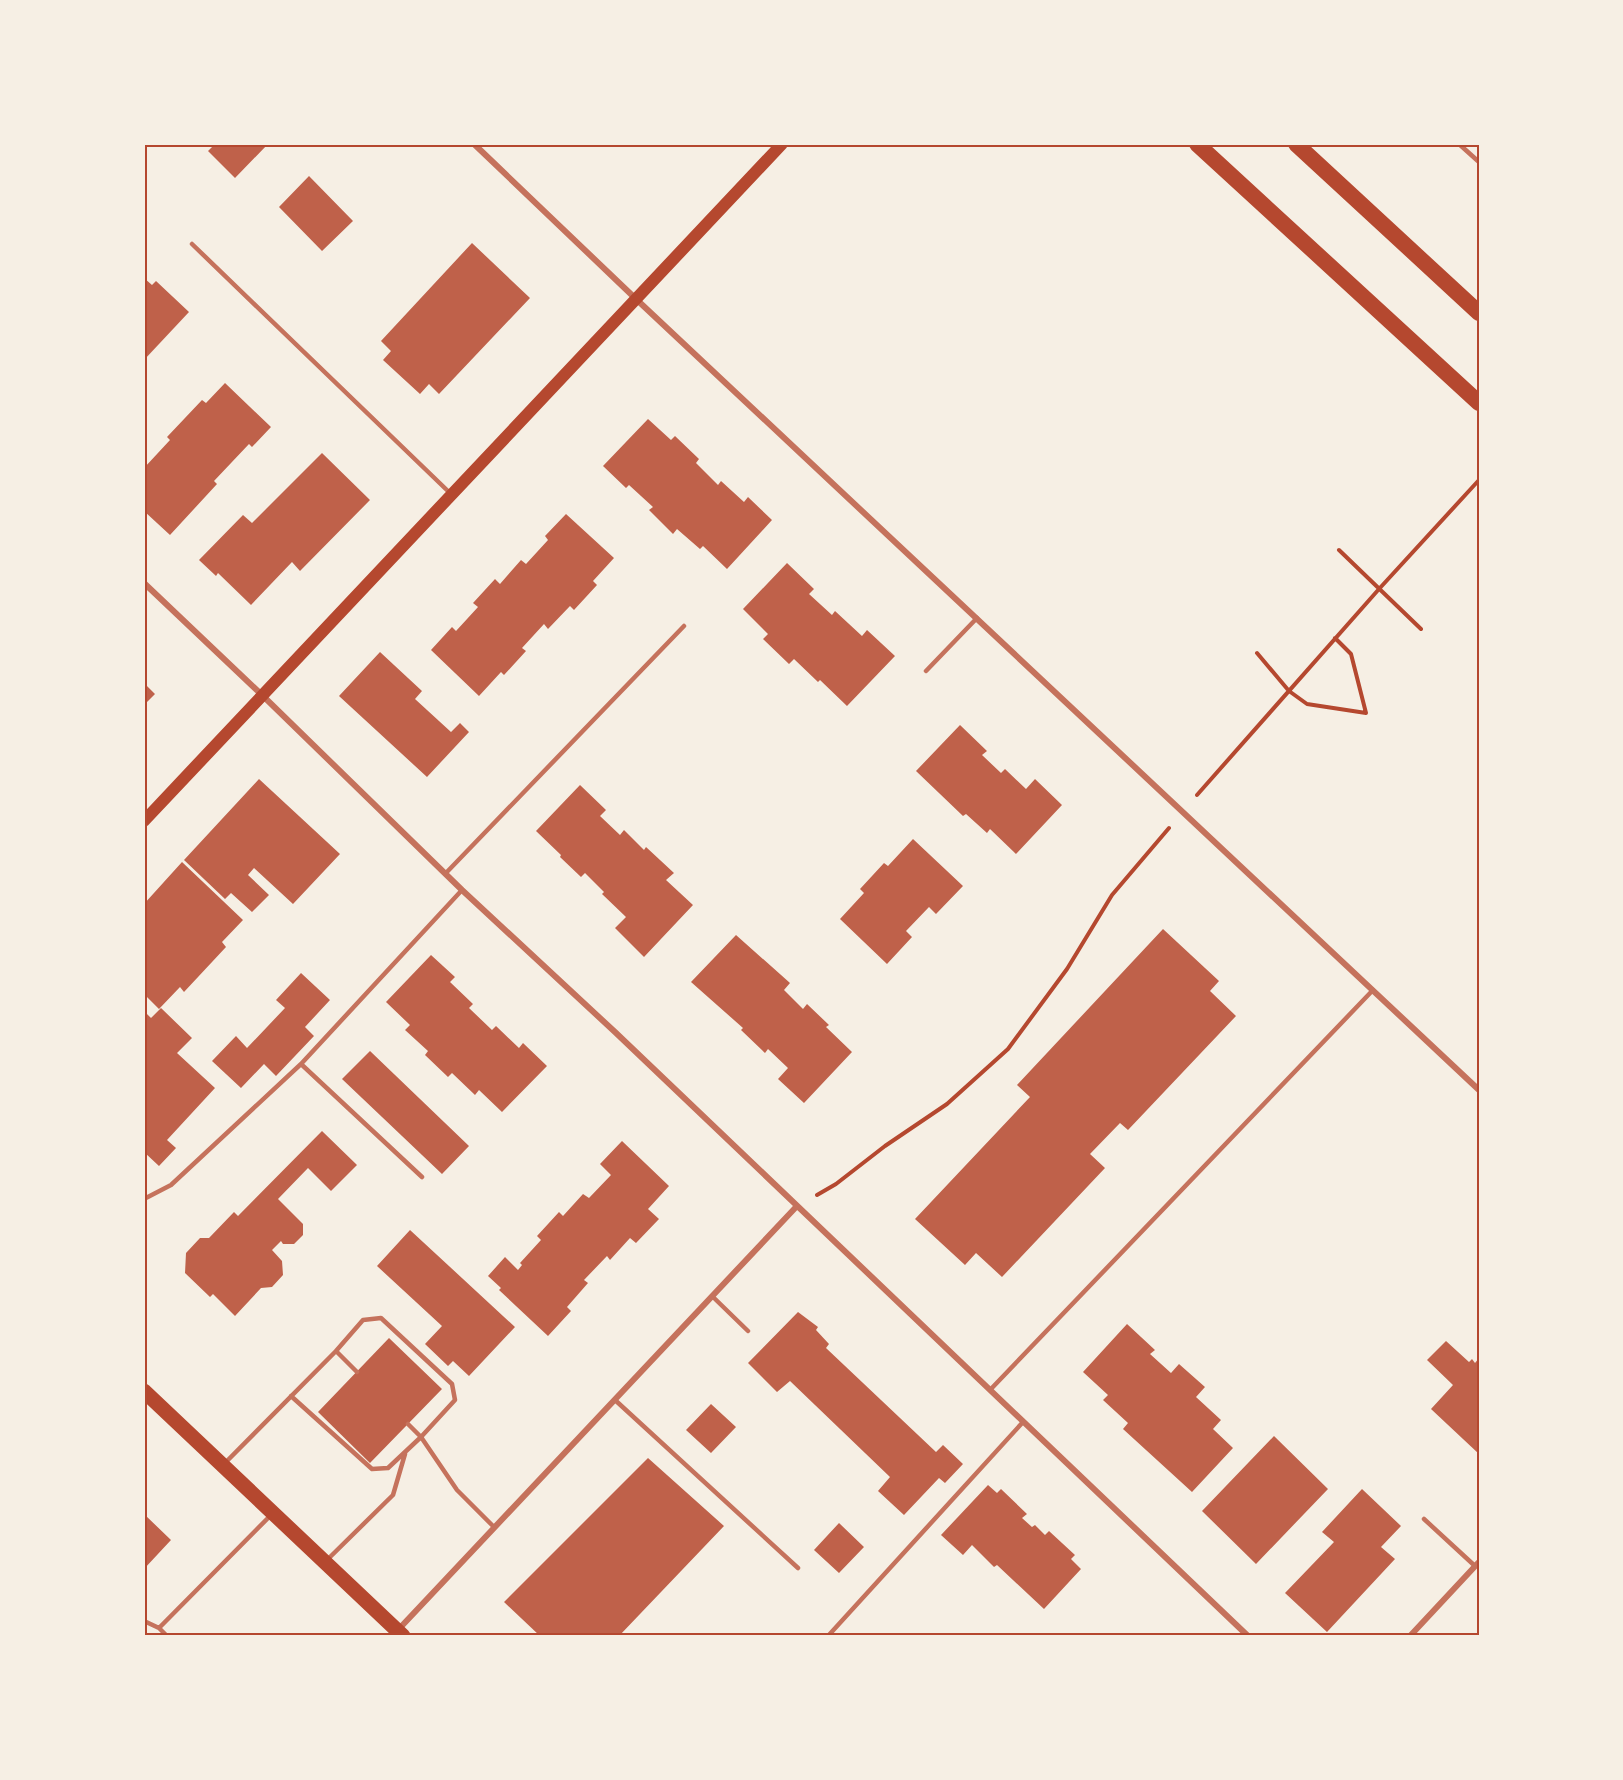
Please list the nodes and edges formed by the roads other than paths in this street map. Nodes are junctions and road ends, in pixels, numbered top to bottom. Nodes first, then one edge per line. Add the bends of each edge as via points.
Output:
1 (474, 144) edge
2 (782, 144) edge
3 (1197, 144) edge
4 (1296, 144) edge
5 (1459, 144) edge
6 (1479, 162) edge
7 (192, 244) dead end
8 (636, 299) junction
9 (1479, 313) edge
10 (1479, 403) edge
11 (451, 494) junction
12 (144, 583) edge
13 (977, 618) junction
14 (684, 626) dead end
15 (926, 671) dead end
16 (262, 695) junction
17 (144, 821) edge
18 (446, 874) junction
19 (462, 890) junction
20 (1373, 990) junction
21 (301, 1064) junction
22 (1479, 1090) edge
23 (422, 1177) dead end
24 (144, 1199) edge
25 (797, 1206) junction
26 (712, 1296) junction
27 (748, 1331) dead end
28 (336, 1352) junction
29 (357, 1372) dead end
30 (990, 1390) junction
31 (144, 1391) edge
32 (291, 1396) junction
33 (615, 1400) junction
34 (1023, 1422) junction
35 (408, 1424) dead end
36 (421, 1437) junction
37 (406, 1451) junction
38 (222, 1465) junction
39 (273, 1514) junction
40 (1424, 1519) dead end
41 (494, 1527) junction
42 (326, 1563) junction
43 (1477, 1564) edge
44 (798, 1568) dead end
45 (144, 1621) edge
46 (159, 1628) junction
47 (398, 1634) edge
48 (167, 1636) edge
49 (828, 1636) edge
50 (1248, 1636) edge
51 (1410, 1636) edge

1 - 8 street
2 - 8 main road
3 - 10 highway
4 - 9 highway
5 - 6 lane
7 - 11 lane
8 - 11 main road
8 - 13 street
11 - 16 main road
12 - 16 street
13 - 15 lane
13 - 20 street
14 - 18 lane
16 - 17 main road
16 - 18 street
18 - 19 street
19 - 21 lane
19 - 25 street
20 - 22 street
20 - 30 lane
21 - 23 lane
21 - 24 lane via 171,1185
25 - 26 street
25 - 30 street
26 - 27 lane
26 - 33 street
28 - 29 lane
28 - 32 lane
28 - 36 lane via 363,1320 381,1318 452,1384 455,1400
30 - 34 street
31 - 38 main road
32 - 37 lane via 372,1469 387,1468
32 - 38 lane
33 - 41 street
33 - 44 lane
34 - 49 lane
34 - 50 street
35 - 36 lane
36 - 37 lane
36 - 41 lane via 457,1490
37 - 42 lane via 393,1495
38 - 39 main road
39 - 42 main road
39 - 46 lane
40 - 43 lane
41 - 47 street
42 - 47 main road
43 - 51 street
45 - 46 lane
46 - 48 lane

